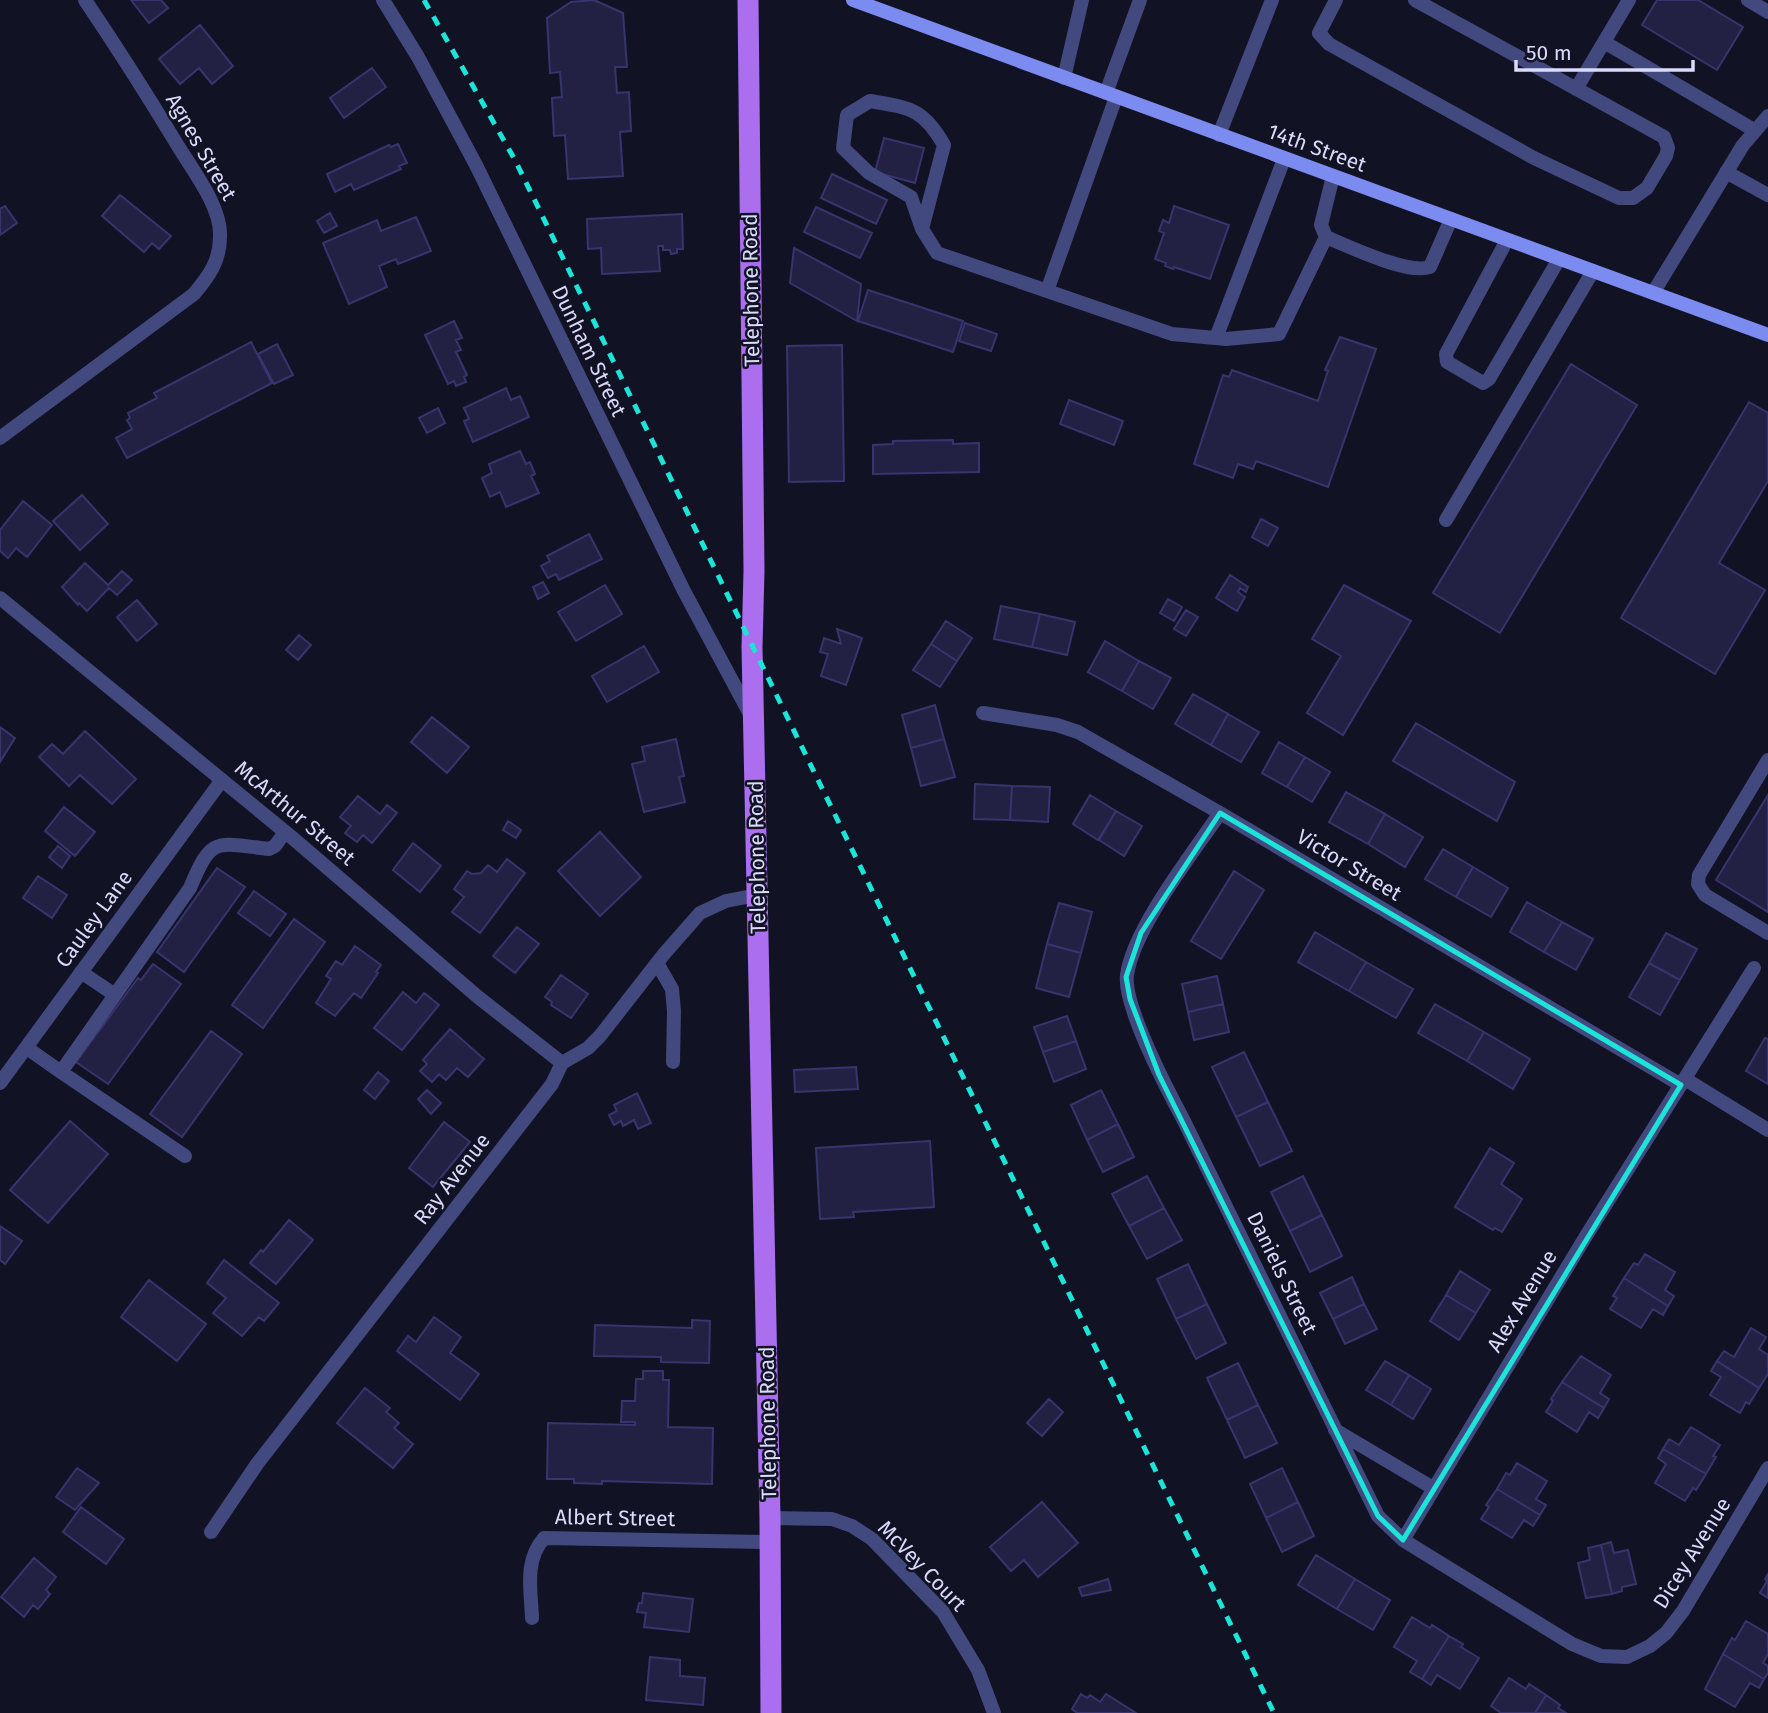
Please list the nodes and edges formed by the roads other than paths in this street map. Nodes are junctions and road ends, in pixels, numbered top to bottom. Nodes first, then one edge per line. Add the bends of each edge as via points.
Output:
1 (85, 0) edge
2 (383, 0) edge
3 (748, 0) edge
4 (853, 0) edge
5 (1082, 0) edge
6 (1140, 0) edge
7 (1272, 0) edge
8 (1336, 0) edge
9 (1415, 0) edge
10 (1629, 0) edge
11 (1748, 0) edge
12 (1768, 12) edge
13 (1604, 42) junction
14 (1064, 78) junction
15 (1576, 89) junction
16 (1111, 95) junction
17 (1768, 117) edge
18 (1754, 130) junction
19 (1219, 135) junction
20 (1284, 159) junction
21 (1726, 172) junction
22 (1333, 176) junction
23 (1768, 195) edge
24 (1451, 219) junction
25 (922, 229) junction
26 (1326, 237) junction
27 (1507, 240) junction
28 (1559, 259) junction
29 (1593, 271) junction
30 (1047, 291) junction
31 (1653, 293) junction
32 (1768, 335) edge
33 (1216, 338) junction
34 (0, 438) edge
35 (1446, 520) dead end
36 (0, 597) edge
37 (983, 713) dead end
38 (755, 723) junction
39 (1768, 760) edge
40 (222, 780) junction
41 (1220, 813) junction
42 (285, 832) junction
43 (757, 895) junction
44 (1768, 933) edge
45 (657, 963) junction
46 (1754, 968) dead end
47 (81, 972) junction
48 (116, 995) junction
49 (27, 1048) junction
50 (673, 1062) dead end
51 (562, 1063) junction
52 (61, 1072) junction
53 (1683, 1082) junction
54 (0, 1083) edge
55 (1768, 1130) edge
56 (186, 1156) dead end
57 (1335, 1430) junction
58 (1768, 1468) edge
59 (1433, 1488) junction
60 (770, 1518) junction
61 (211, 1532) dead end
62 (1403, 1539) junction
63 (770, 1542) junction
64 (532, 1618) dead end
65 (1601, 1656) joint
66 (771, 1713) edge
67 (994, 1713) edge

1 - 34 street, Agnes Street via 217,214 218,256 194,293
2 - 38 street, Dunham Street via 476,165 684,591
3 - 38 main road, Telephone Road
4 - 14 street, 14th Street
5 - 14 street
6 - 16 street
7 - 19 street
8 - 15 street via 1320,33 1329,44 1534,158 1619,198 1633,198 1647,188 1666,156 1664,137
9 - 15 street
10 - 13 street
11 - 12 street
13 - 15 street
13 - 18 street
14 - 16 street, 14th Street
16 - 19 street, 14th Street
16 - 30 street
17 - 18 street
18 - 21 street
19 - 20 street, 14th Street
20 - 22 street, 14th Street
20 - 33 street
21 - 23 street
21 - 31 street
22 - 24 street, 14th Street
22 - 26 street via 1321,225
24 - 26 street via 1434,260 1422,270
24 - 27 street, 14th Street
25 - 25 street via 944,145 931,122 905,107 870,101 848,115 843,148 869,173 911,197
25 - 30 street via 937,253
26 - 33 street via 1279,334
27 - 28 street, 14th Street
27 - 28 street via 1446,354 1447,362 1483,383
28 - 29 street, 14th Street
29 - 31 street, 14th Street
29 - 35 street
30 - 33 street via 1172,334
31 - 32 street, 14th Street
36 - 40 street, McArthur Street
37 - 41 street, Victor Street via 1078,732
38 - 43 main road, Telephone Road
39 - 44 street via 1699,875 1698,884 1705,895
40 - 42 street, McArthur Street
40 - 47 street, Cauley Lane
41 - 53 street, Victor Street
41 - 57 street, Daniels Street via 1141,933 1126,977 1130,999 1159,1075
42 - 48 street via 269,849 220,843 212,848
42 - 51 street, McArthur Street
43 - 45 street, Ray Avenue via 726,901 700,913
43 - 60 main road, Telephone Road
45 - 50 street via 672,989
45 - 51 street, Ray Avenue via 600,1036
46 - 53 street, Alex Avenue
47 - 48 street
47 - 49 street, Cauley Lane
48 - 52 street
49 - 52 street
49 - 54 street, Cauley Lane
51 - 61 street, Ray Avenue via 552,1084 257,1464
52 - 56 street
53 - 55 street, Victor Street
53 - 59 street, Alex Avenue
57 - 59 street
57 - 62 street, Daniels Street via 1378,1516
58 - 65 street, Dicey Avenue via 1666,1633 1627,1657
59 - 62 street, Alex Avenue
60 - 63 main road, Telephone Road
60 - 67 street, McVey Court via 832,1519 872,1539 943,1612 978,1670
62 - 65 street, Daniels Street via 1572,1644
63 - 64 street, Albert Street via 544,1538 530,1562
63 - 66 main road, Telephone Road

